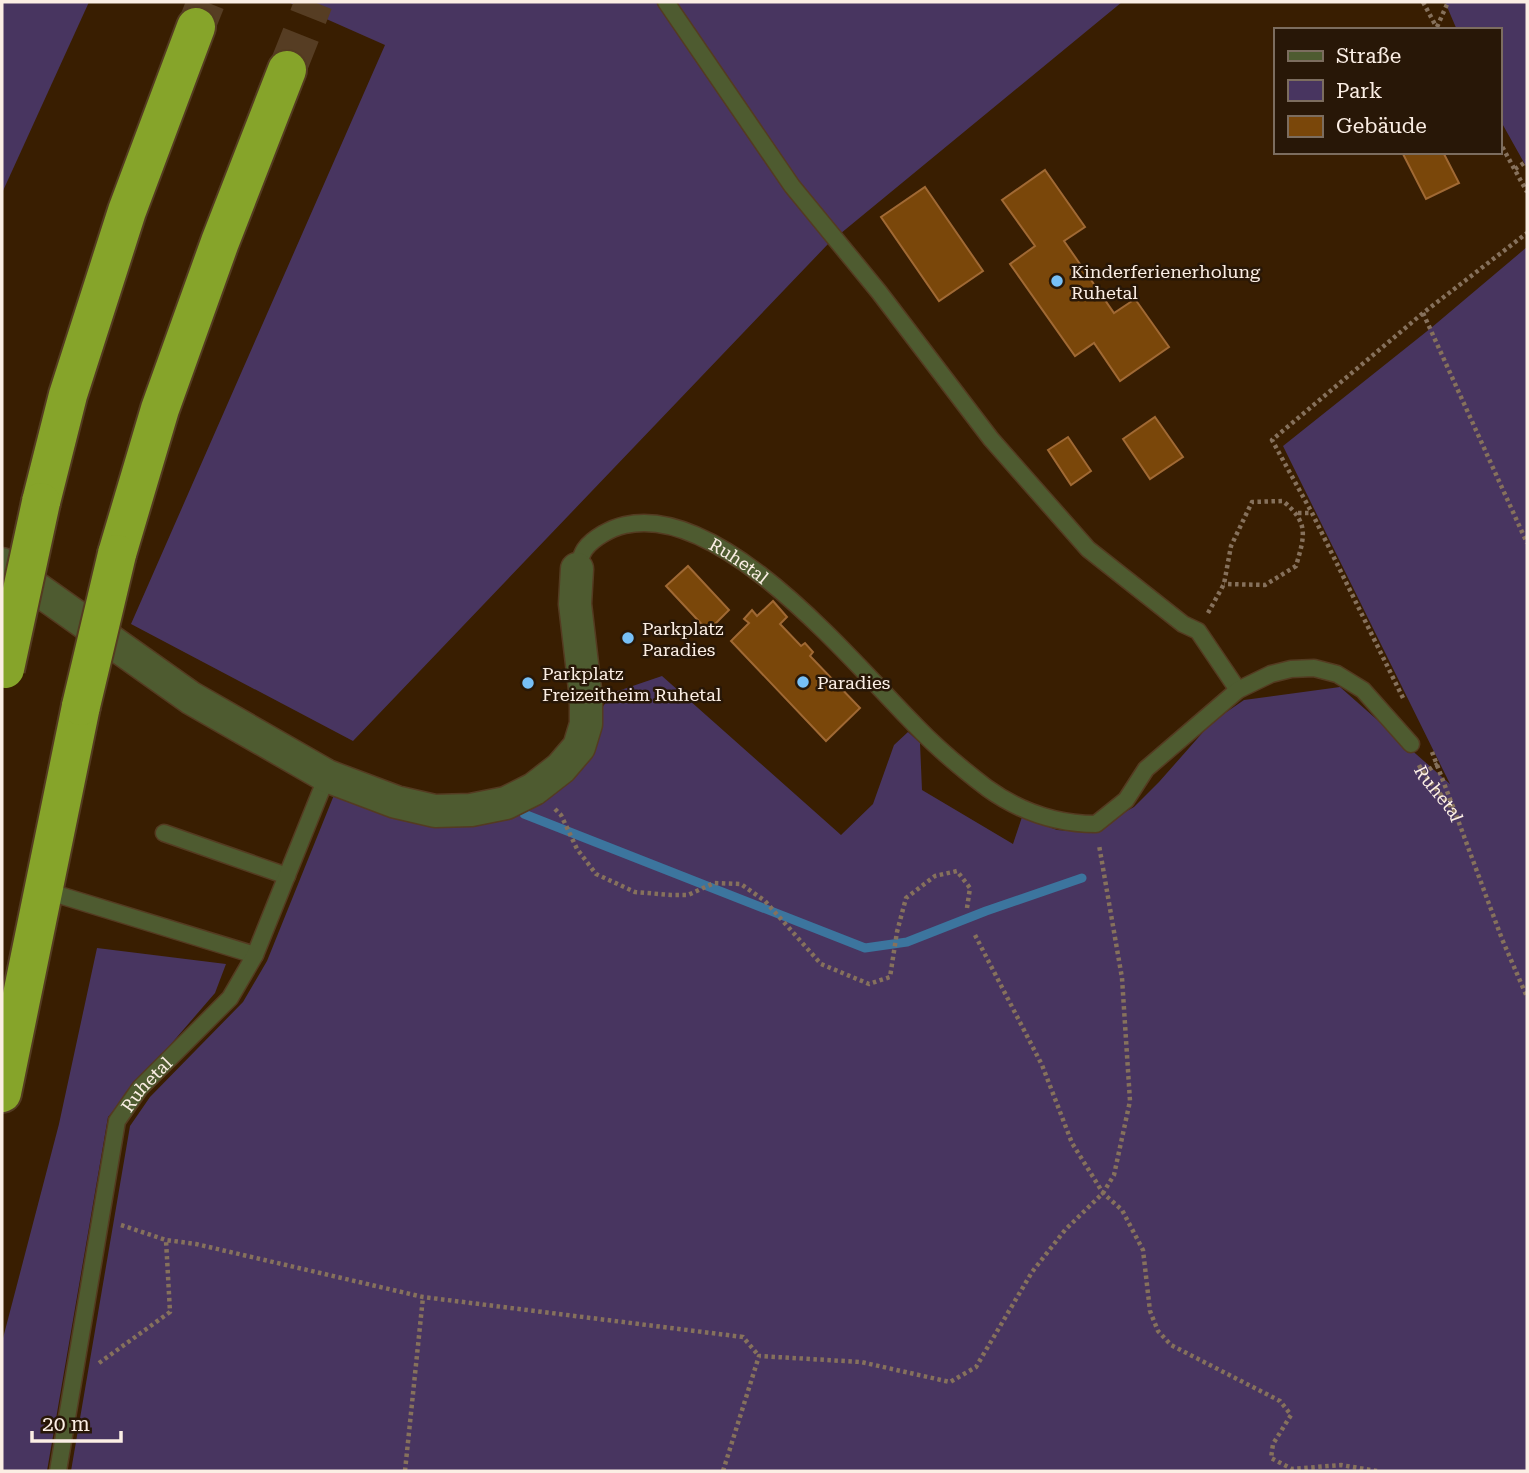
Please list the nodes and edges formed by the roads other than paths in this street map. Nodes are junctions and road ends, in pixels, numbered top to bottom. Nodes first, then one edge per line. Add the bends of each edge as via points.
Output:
1 (666, 2) edge
2 (196, 27) tunnel mouth
3 (287, 70) tunnel mouth
4 (2, 564) edge
5 (577, 569) joint
6 (3, 678) edge
7 (1238, 690) junction
8 (1418, 743) road end
9 (327, 776) junction
10 (164, 833) dead end
11 (287, 876) junction
12 (43, 890) junction
13 (255, 956) junction
14 (2, 1093) edge
15 (58, 1471) edge

1 - 7 lane via 792,186 990,439 1088,549 1198,631
2 - 6 highway, bridge via 127,211 68,395
3 - 12 highway, bridge via 160,409 117,554
4 - 9 street, Ruhetal via 191,698
5 - 7 lane, Ruhetal via 584,550 618,527 660,523 691,534 752,566 789,597 917,728 988,788 1024,810 1058,821 1096,824 1126,800 1146,769
5 - 9 street, Ruhetal via 575,604 586,724 579,747 561,768 506,803 471,810 435,811 396,802
7 - 8 lane, Ruhetal via 1291,669 1337,674 1363,690
9 - 11 lane, Ruhetal
10 - 11 lane
11 - 13 lane, Ruhetal
12 - 13 lane
12 - 14 highway
13 - 15 lane, Ruhetal via 230,998 140,1088 117,1121

